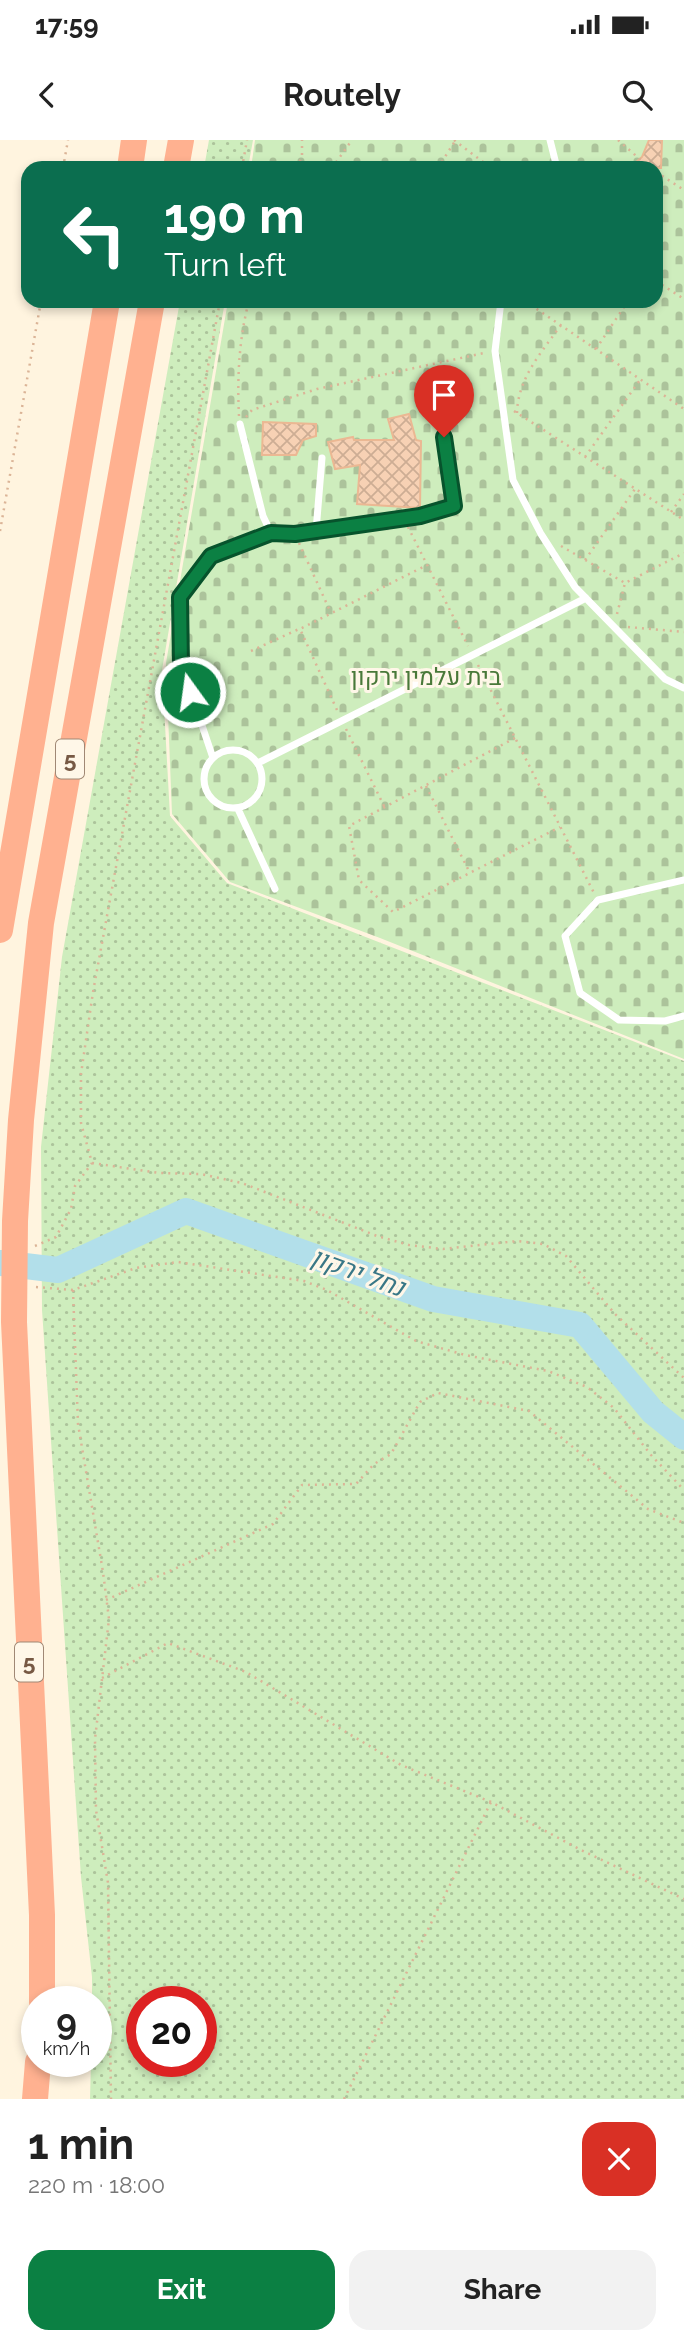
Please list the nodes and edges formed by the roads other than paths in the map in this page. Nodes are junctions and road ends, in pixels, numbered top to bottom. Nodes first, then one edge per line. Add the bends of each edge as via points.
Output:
1 (134, 140) edge
2 (181, 140) edge
3 (550, 140) edge
4 (131, 161) edge
5 (177, 161) edge
6 (555, 161) edge
7 (106, 308) edge
8 (151, 308) edge
9 (500, 308) edge
10 (240, 424) road end
11 (444, 437) dead end
12 (322, 458) dead end
13 (316, 531) junction
14 (271, 533) junction
15 (586, 598) junction
16 (684, 688) edge
17 (213, 758) junction
18 (258, 763) junction
19 (238, 809) junction
20 (684, 880) edge
21 (275, 889) dead end
22 (0, 930) edge
23 (684, 1016) edge
24 (42, 1986) edge
25 (37, 2077) edge
26 (35, 2099) edge

1 - 4 highway
2 - 5 highway
3 - 6 lane
7 - 22 highway, 5
8 - 24 highway, 5 via 41,923 20,1120 14,1322
9 - 15 lane via 495,351 513,480 541,534
10 - 14 lane
11 - 13 lane via 454,506
12 - 13 lane
13 - 14 lane
14 - 17 lane via 211,556 180,597 181,666
15 - 16 lane via 665,679
15 - 18 lane
17 - 18 lane via 232,750 251,755
17 - 19 lane via 204,775 208,795 225,808
18 - 19 lane via 262,784 258,795
19 - 21 lane
20 - 23 lane via 597,900 565,936 580,993 619,1020 665,1021
25 - 26 highway

